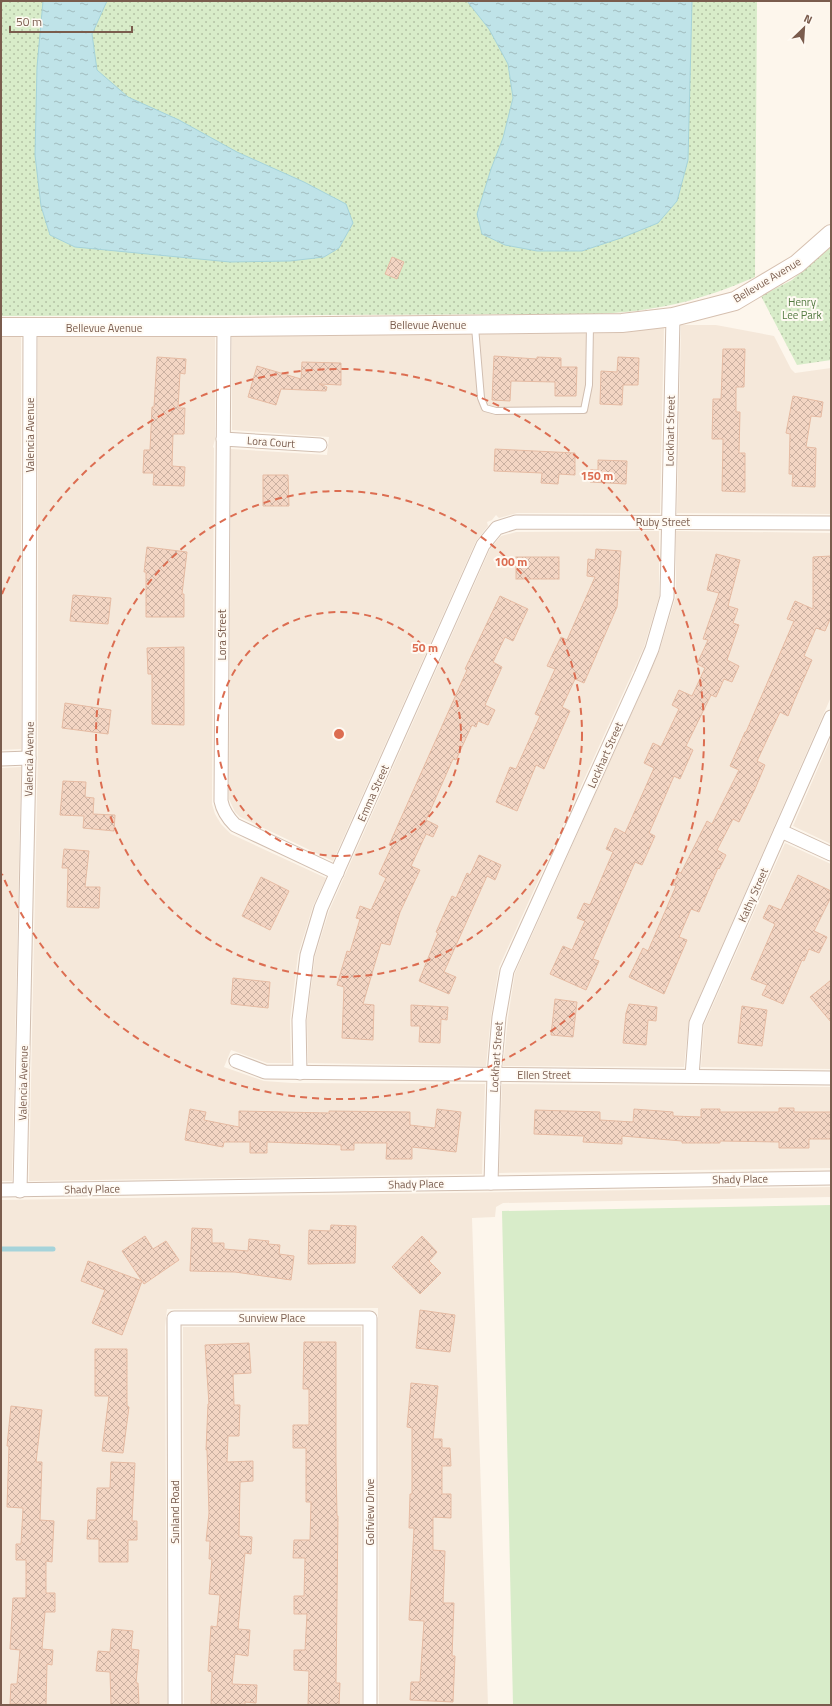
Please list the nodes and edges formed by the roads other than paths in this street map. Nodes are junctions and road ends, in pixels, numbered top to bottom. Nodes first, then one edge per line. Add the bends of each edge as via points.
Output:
1 (831, 234) edge
2 (673, 317) junction
3 (590, 324) junction
4 (475, 325) junction
5 (1, 327) edge
6 (224, 327) junction
7 (30, 328) junction
8 (223, 439) junction
9 (320, 445) dead end
10 (668, 522) junction
11 (831, 523) edge
12 (497, 528) joint
13 (831, 717) edge
14 (29, 758) junction
15 (1, 759) edge
16 (782, 831) junction
17 (831, 854) edge
18 (337, 873) junction
19 (236, 1061) dead end
20 (300, 1073) junction
21 (494, 1075) junction
22 (692, 1076) junction
23 (831, 1078) edge
24 (831, 1178) edge
25 (491, 1183) junction
26 (1, 1190) edge
27 (20, 1191) junction
28 (174, 1318) joint
29 (370, 1318) joint
30 (175, 1705) edge
31 (370, 1705) edge

1 - 2 street, Bellevue Avenue via 797,264 735,301
2 - 3 street, Bellevue Avenue via 622,324
2 - 10 street, Lockhart Street
3 - 4 street, Bellevue Avenue
3 - 4 lane via 589,385 584,410 496,412 485,408 481,398
4 - 6 street, Bellevue Avenue
5 - 7 street, Bellevue Avenue
6 - 7 street, Bellevue Avenue
6 - 8 street, Lora Street
7 - 14 street, Valencia Avenue
8 - 9 street, Lora Court
8 - 18 street, Lora Street via 222,808 235,825
10 - 11 street, Ruby Street
10 - 12 street, Ruby Street via 516,522
10 - 21 street, Lockhart Street via 668,597 652,649 507,971
12 - 18 street, Emma Street via 483,545
13 - 16 street, Kathy Street
14 - 15 street
14 - 27 street, Valencia Avenue
16 - 17 street
16 - 22 street, Kathy Street via 696,1024
18 - 20 street, Emma Street via 321,908 307,955 299,1020
19 - 20 street, Ellen Street via 265,1072
20 - 21 street, Ellen Street
21 - 22 street, Ellen Street
21 - 25 street, Lockhart Street
22 - 23 street, Ellen Street
24 - 25 street, Shady Place
25 - 27 street, Shady Place
26 - 27 street, Shady Place
28 - 29 street, Sunview Place
28 - 30 street, Sunland Road
29 - 31 street, Golfview Drive

